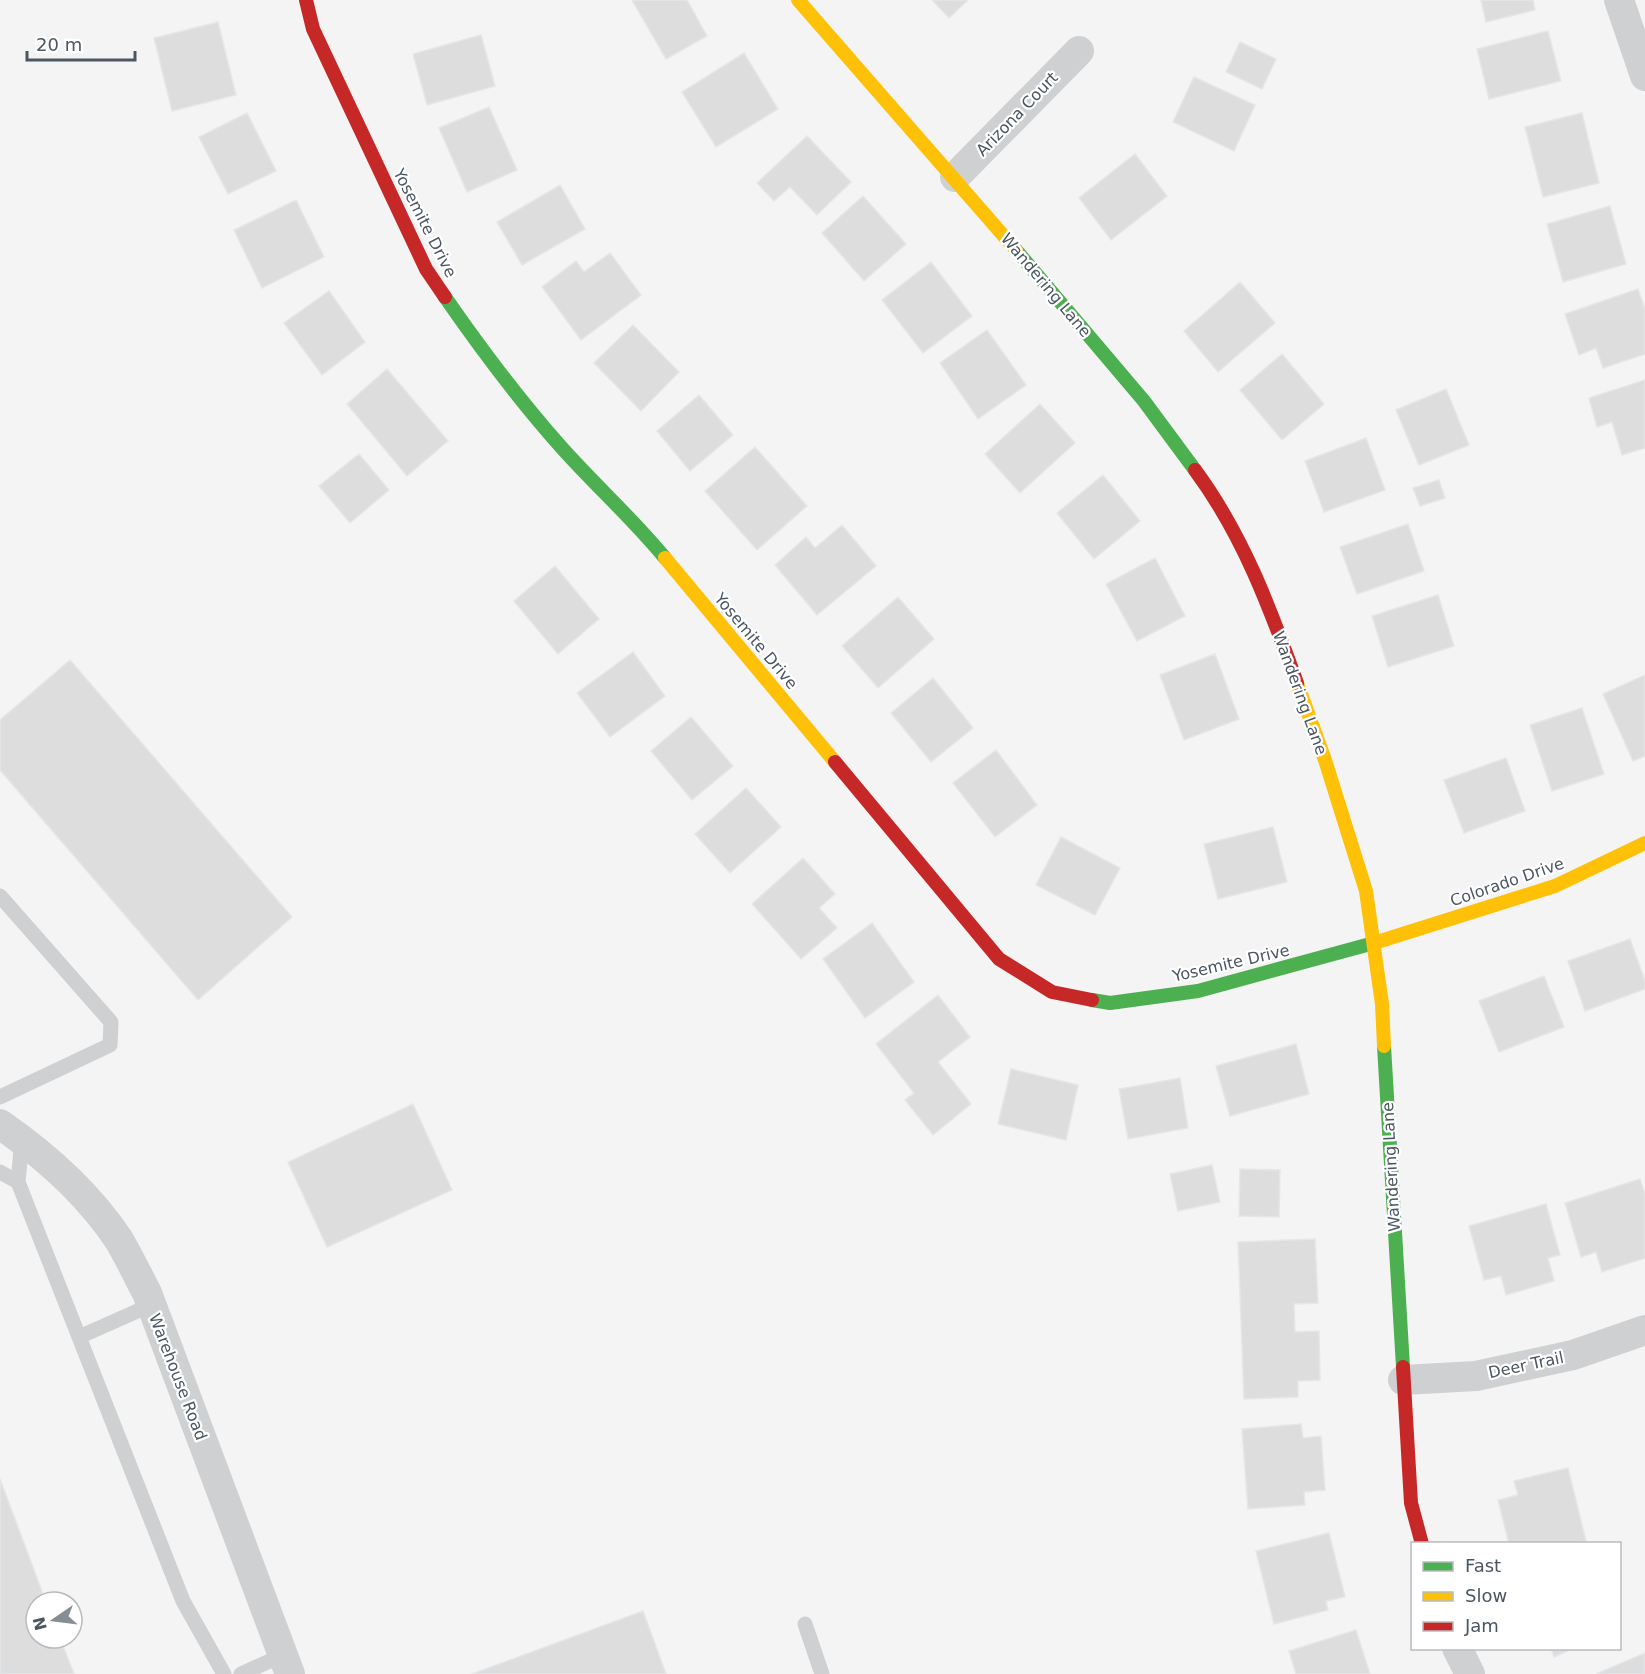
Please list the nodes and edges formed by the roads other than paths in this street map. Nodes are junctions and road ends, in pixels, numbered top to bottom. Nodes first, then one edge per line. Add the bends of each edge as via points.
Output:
1 (306, 0) edge
2 (798, 0) edge
3 (1619, 0) edge
4 (1079, 51) dead end
5 (1645, 76) edge
6 (955, 177) junction
7 (1645, 843) edge
8 (0, 896) edge
9 (1375, 943) junction
10 (0, 1096) edge
11 (11, 1132) edge
12 (0, 1172) edge
13 (18, 1182) junction
14 (151, 1305) junction
15 (1645, 1330) edge
16 (79, 1337) junction
17 (1403, 1380) junction
18 (1421, 1542) edge
19 (805, 1624) dead end
20 (1458, 1650) edge
21 (286, 1665) edge
22 (224, 1674) edge
23 (241, 1674) edge
24 (822, 1674) edge
25 (1470, 1674) edge

1 - 9 street, Yosemite Drive via 313,29 426,269 478,344 562,448 631,517 999,959 1052,992 1110,1003 1198,991
2 - 6 street, Wandering Lane
3 - 5 street
4 - 6 street, Arizona Court
6 - 9 street, Wandering Lane via 1144,401 1213,494 1242,545 1267,599 1325,760 1366,891
7 - 9 street, Colorado Drive via 1556,886
8 - 10 lane via 111,1022 110,1045
9 - 17 street, Wandering Lane via 1382,1004
11 - 13 lane
11 - 14 street, Warehouse Road via 81,1192 118,1240
12 - 13 lane
13 - 16 lane
14 - 16 lane
14 - 21 street, Warehouse Road
15 - 17 street, Deer Trail via 1573,1355 1476,1376
16 - 22 lane via 183,1601
17 - 18 street, Wandering Lane via 1411,1503
19 - 24 lane
20 - 25 street
21 - 23 lane

